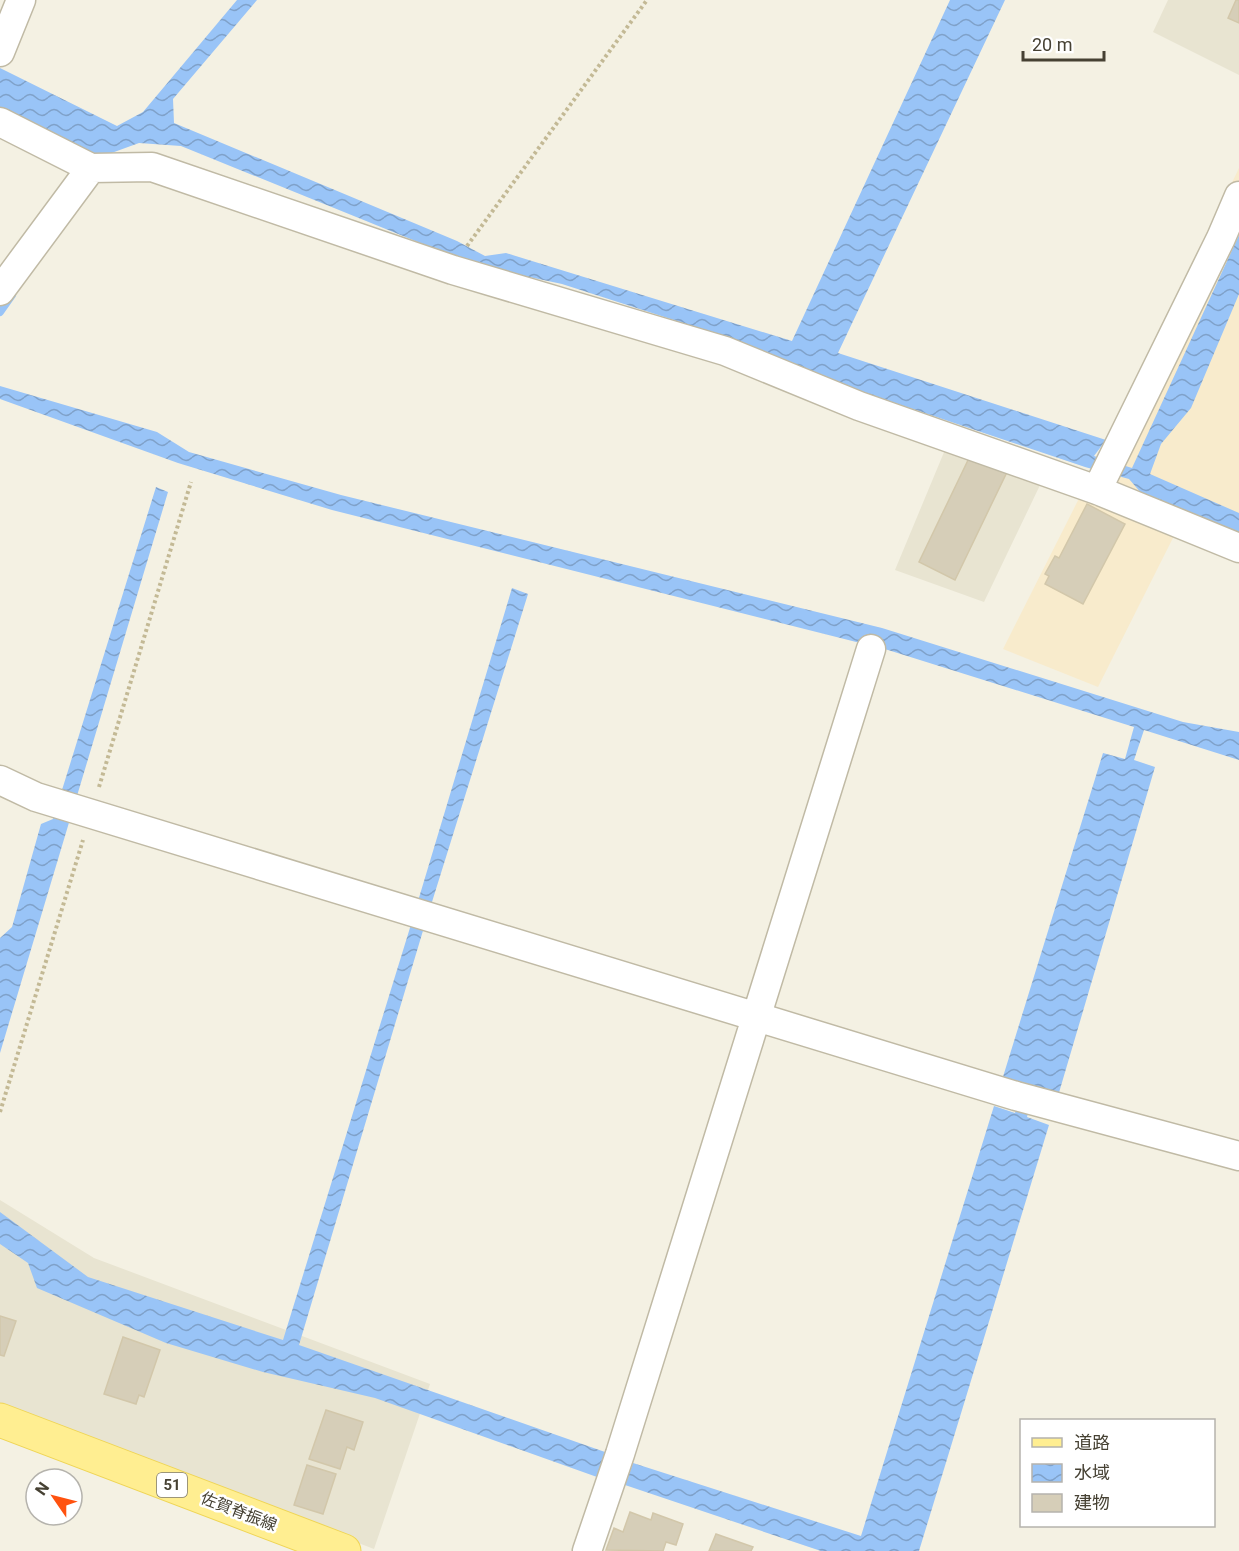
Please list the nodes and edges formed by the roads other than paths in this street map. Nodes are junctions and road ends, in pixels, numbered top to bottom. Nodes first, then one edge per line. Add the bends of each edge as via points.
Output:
1 (21, 0) edge
2 (0, 52) edge
3 (0, 122) edge
4 (91, 168) junction
5 (1239, 196) edge
6 (0, 291) edge
7 (1097, 490) junction
8 (1239, 548) edge
9 (871, 649) dead end
10 (0, 780) edge
11 (756, 1017) junction
12 (1239, 1156) edge
13 (0, 1420) edge
14 (344, 1551) edge
15 (587, 1551) edge

1 - 2 street
3 - 4 street
4 - 6 street
4 - 7 street via 152,167 453,270 725,351 859,406
5 - 7 street
7 - 8 street
9 - 11 street
10 - 11 street via 53,803
11 - 12 street via 1026,1099
11 - 15 street
13 - 14 main road, 佐賀脊振線 / 51

